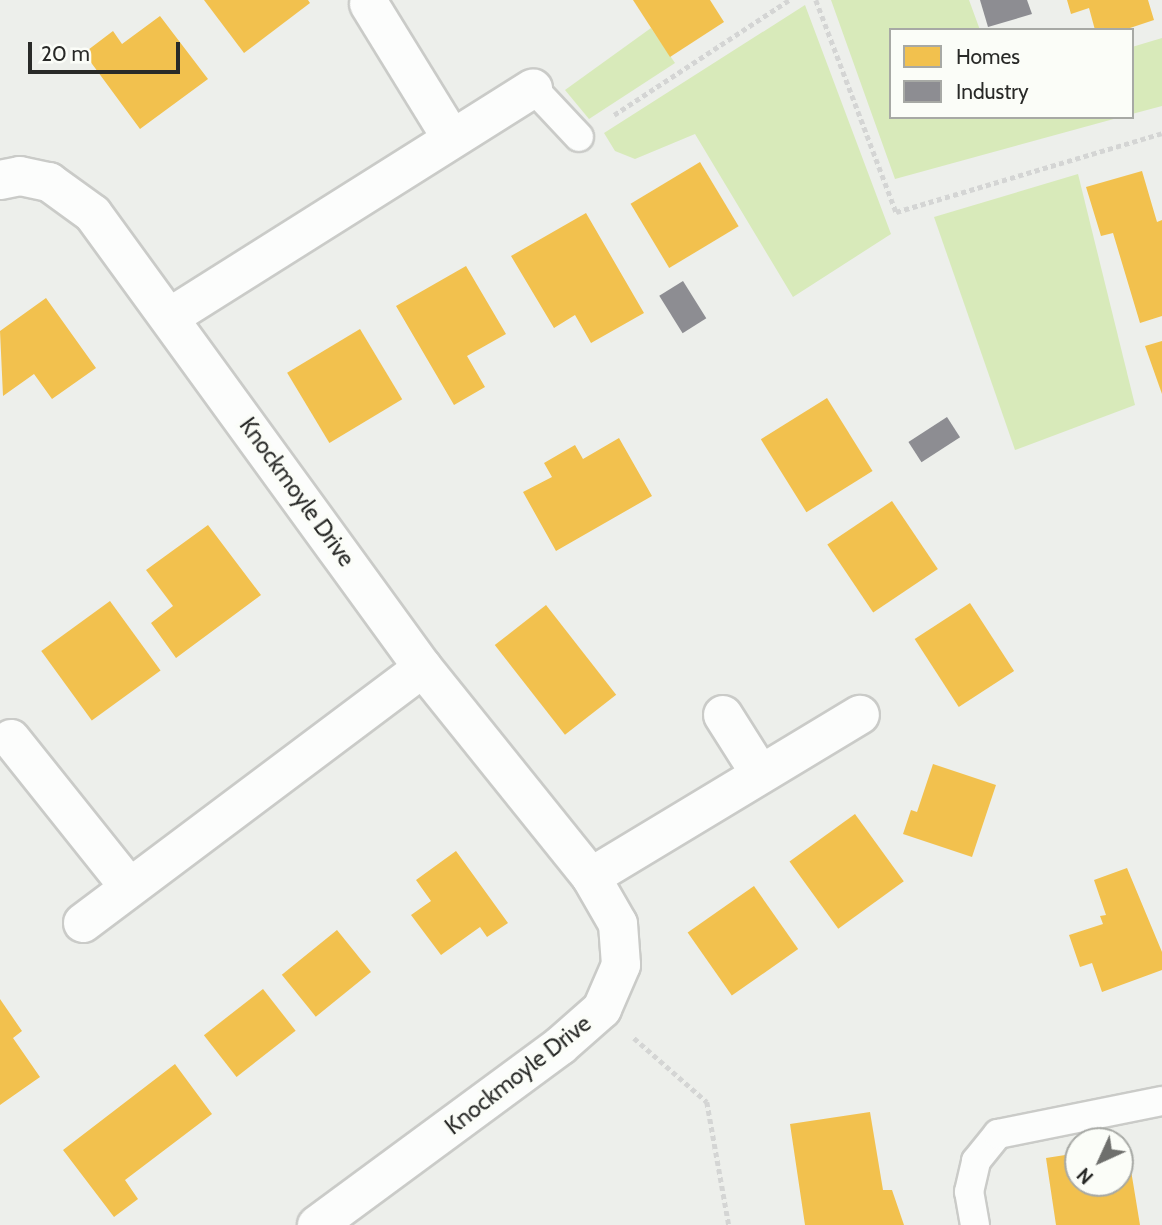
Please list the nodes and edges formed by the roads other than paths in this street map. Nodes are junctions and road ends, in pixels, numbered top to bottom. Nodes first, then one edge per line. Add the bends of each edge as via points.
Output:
1 (372, 2) edge
2 (533, 88) joint
3 (579, 137) road end
4 (452, 139) junction
5 (0, 180) edge
6 (170, 317) junction
7 (424, 668) junction
8 (723, 715) dead end
9 (860, 715) dead end
10 (11, 739) dead end
11 (758, 772) junction
12 (591, 877) junction
13 (129, 887) junction
14 (83, 923) dead end
15 (1162, 1101) edge
16 (317, 1225) edge
17 (975, 1225) edge

1 - 4 street
2 - 3 lane
2 - 4 street
4 - 6 street
5 - 6 street, Knockmoyle Drive via 20,176 49,182 82,202
6 - 7 street, Knockmoyle Drive
7 - 12 street, Knockmoyle Drive
7 - 13 street
8 - 11 street
9 - 11 street
10 - 13 street
11 - 12 street
12 - 16 street, Knockmoyle Drive via 612,912 622,944 619,975 602,1009 560,1046
13 - 14 street
15 - 17 lane via 998,1134 976,1161 969,1192

